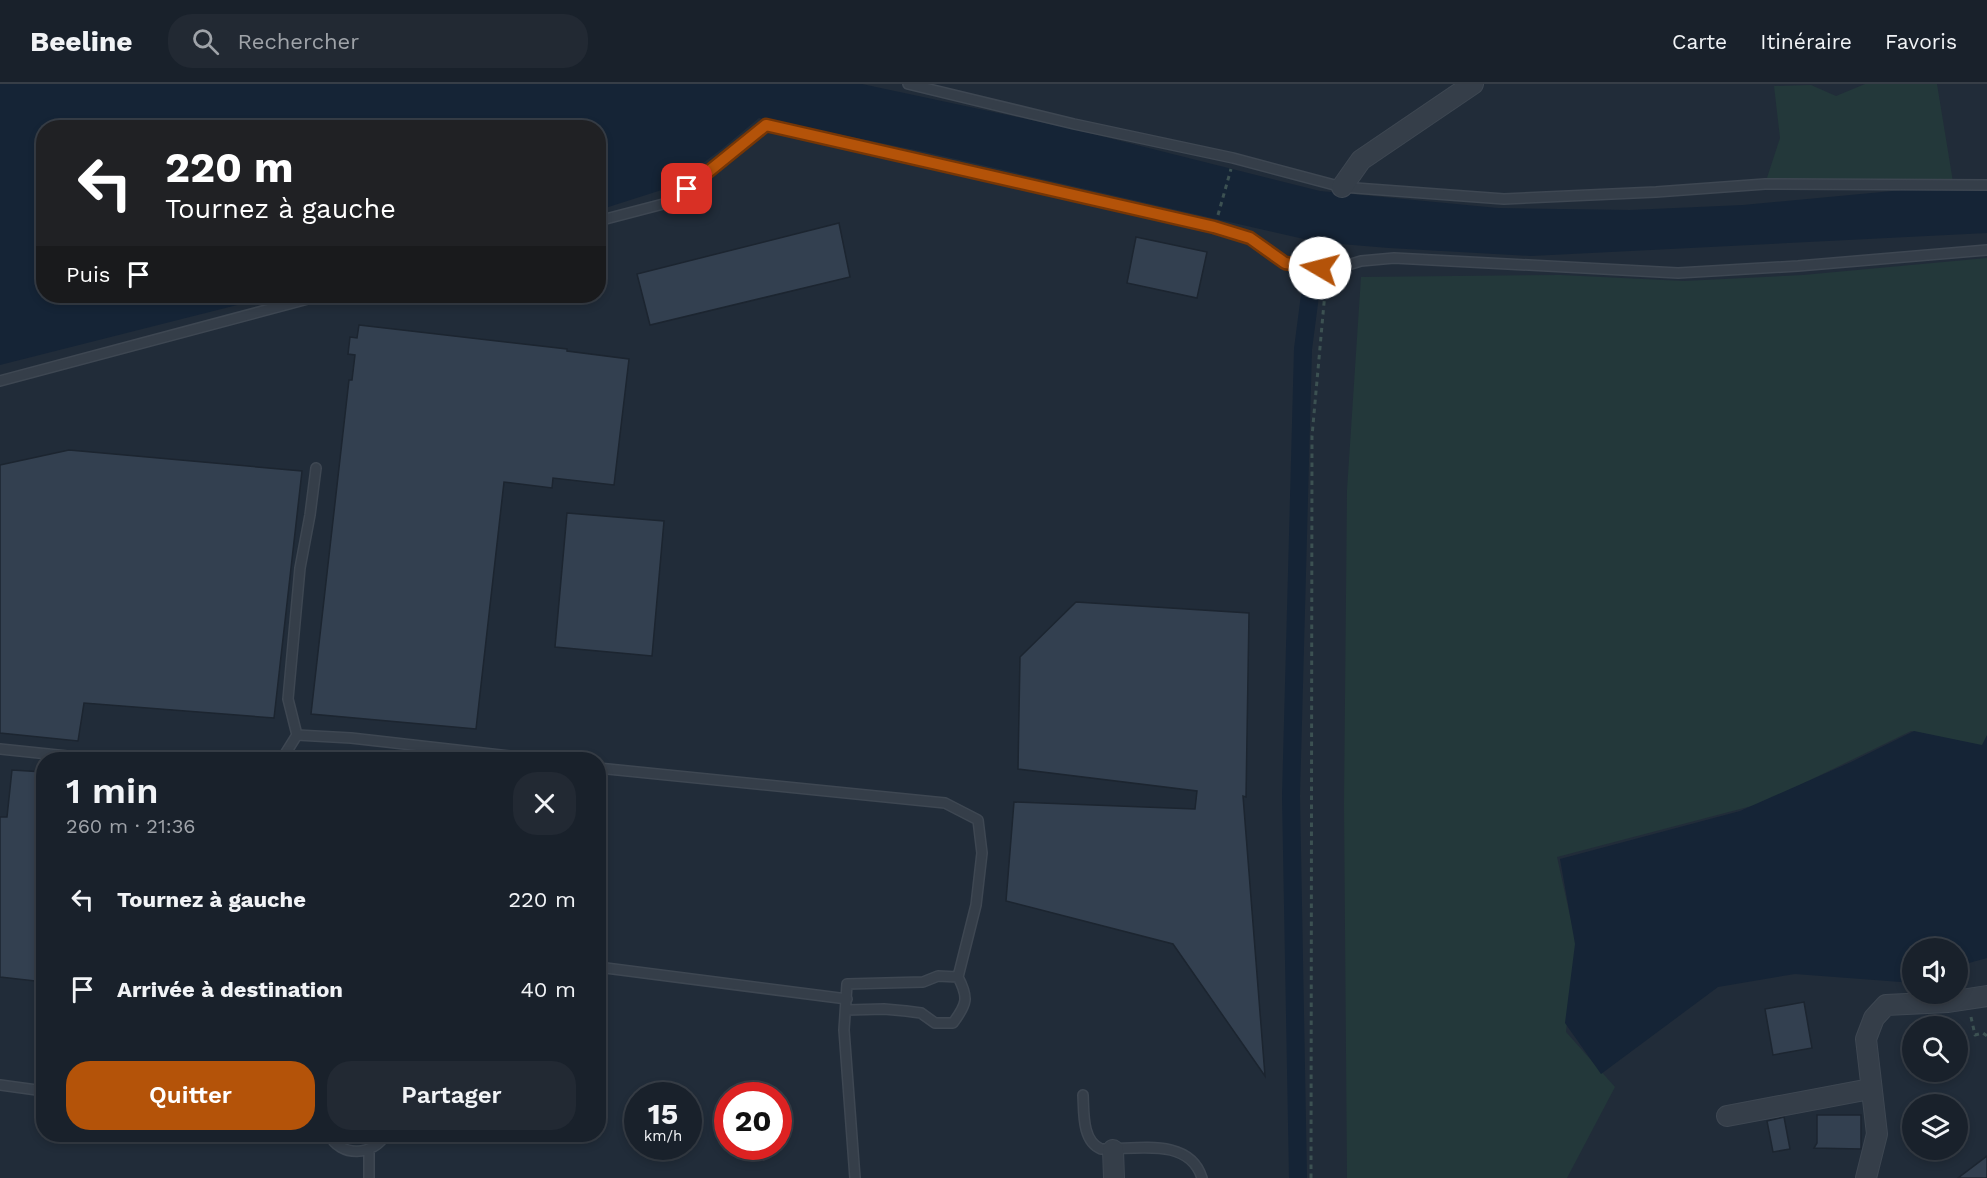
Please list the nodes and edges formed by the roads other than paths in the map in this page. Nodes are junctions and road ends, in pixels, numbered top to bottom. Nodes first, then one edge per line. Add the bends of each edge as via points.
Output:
1 (908, 84) edge
2 (1473, 84) edge
3 (1987, 185) edge
4 (1342, 187) junction
5 (606, 219) edge
6 (1987, 250) edge
7 (293, 303) edge
8 (0, 381) edge
9 (316, 468) dead end
10 (297, 735) junction
11 (0, 749) edge
12 (286, 752) edge
13 (475, 752) edge
14 (36, 753) edge
15 (606, 769) edge
16 (606, 968) edge
17 (958, 977) junction
18 (1987, 996) edge
19 (847, 999) junction
20 (847, 1010) junction
21 (0, 1084) edge
22 (36, 1089) edge
23 (1870, 1089) junction
24 (1083, 1095) dead end
25 (1727, 1116) dead end
26 (335, 1142) edge
27 (380, 1142) edge
28 (369, 1150) junction
29 (1113, 1150) junction
30 (369, 1178) edge
31 (855, 1178) edge
32 (1114, 1178) edge
33 (1202, 1178) edge
34 (1866, 1178) edge

1 - 4 lane via 1233,158
2 - 4 street via 1361,160
3 - 4 lane via 1765,184 1504,199
5 - 6 lane via 671,202 766,125 1214,227 1250,238 1285,263 1324,268 1394,258 1678,273
7 - 8 lane
9 - 10 lane via 300,568 288,699
10 - 12 lane
10 - 13 lane
11 - 14 lane
15 - 17 lane via 945,803 978,820 982,853 976,905
16 - 19 lane
17 - 19 lane via 938,975 923,982 847,984
17 - 20 lane via 966,994 963,1010 953,1023 935,1023 921,1013 906,1011
18 - 23 street via 1886,1005 1874,1018 1866,1039
19 - 20 lane
20 - 31 lane via 844,1030
21 - 22 lane
23 - 25 street
23 - 34 street via 1877,1134
24 - 29 lane via 1091,1142 1101,1149
26 - 28 lane via 355,1152
27 - 28 lane
28 - 30 lane
29 - 32 street
29 - 33 lane via 1174,1150 1195,1162

